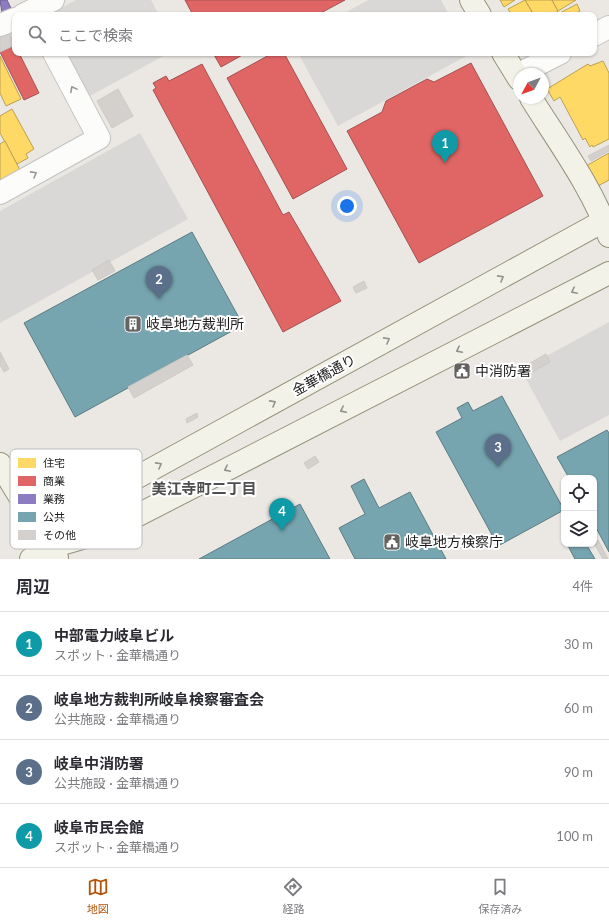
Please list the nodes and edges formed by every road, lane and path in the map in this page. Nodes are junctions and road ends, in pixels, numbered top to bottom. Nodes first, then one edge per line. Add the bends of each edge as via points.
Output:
1 (53, 0) edge
2 (471, 0) edge
3 (26, 12) edge
4 (478, 12) edge
5 (12, 20) edge
6 (0, 26) edge
7 (609, 27) edge
8 (597, 33) edge
9 (56, 56) edge
10 (506, 56) edge
11 (554, 56) edge
12 (514, 68) edge
13 (532, 68) edge
14 (535, 104) edge
15 (0, 193) edge
16 (607, 225) edge
17 (609, 273) edge
18 (0, 464) edge
19 (142, 475) edge
20 (10, 480) edge
21 (142, 513) edge
22 (64, 549) edge
23 (54, 553) edge
24 (31, 559) edge

1 - 3 street
2 - 4 main road
5 - 6 street
7 - 8 street
15 -> 9 street via 99,138
10 - 12 main road
11 - 13 street
14 - 16 main road
19 -> 16 main road, 金華橋通り
17 -> 21 main road, 金華橋通り
18 - 20 main road
22 -> 23 main road, 金華橋通り
23 - 24 main road, 金華橋通り

